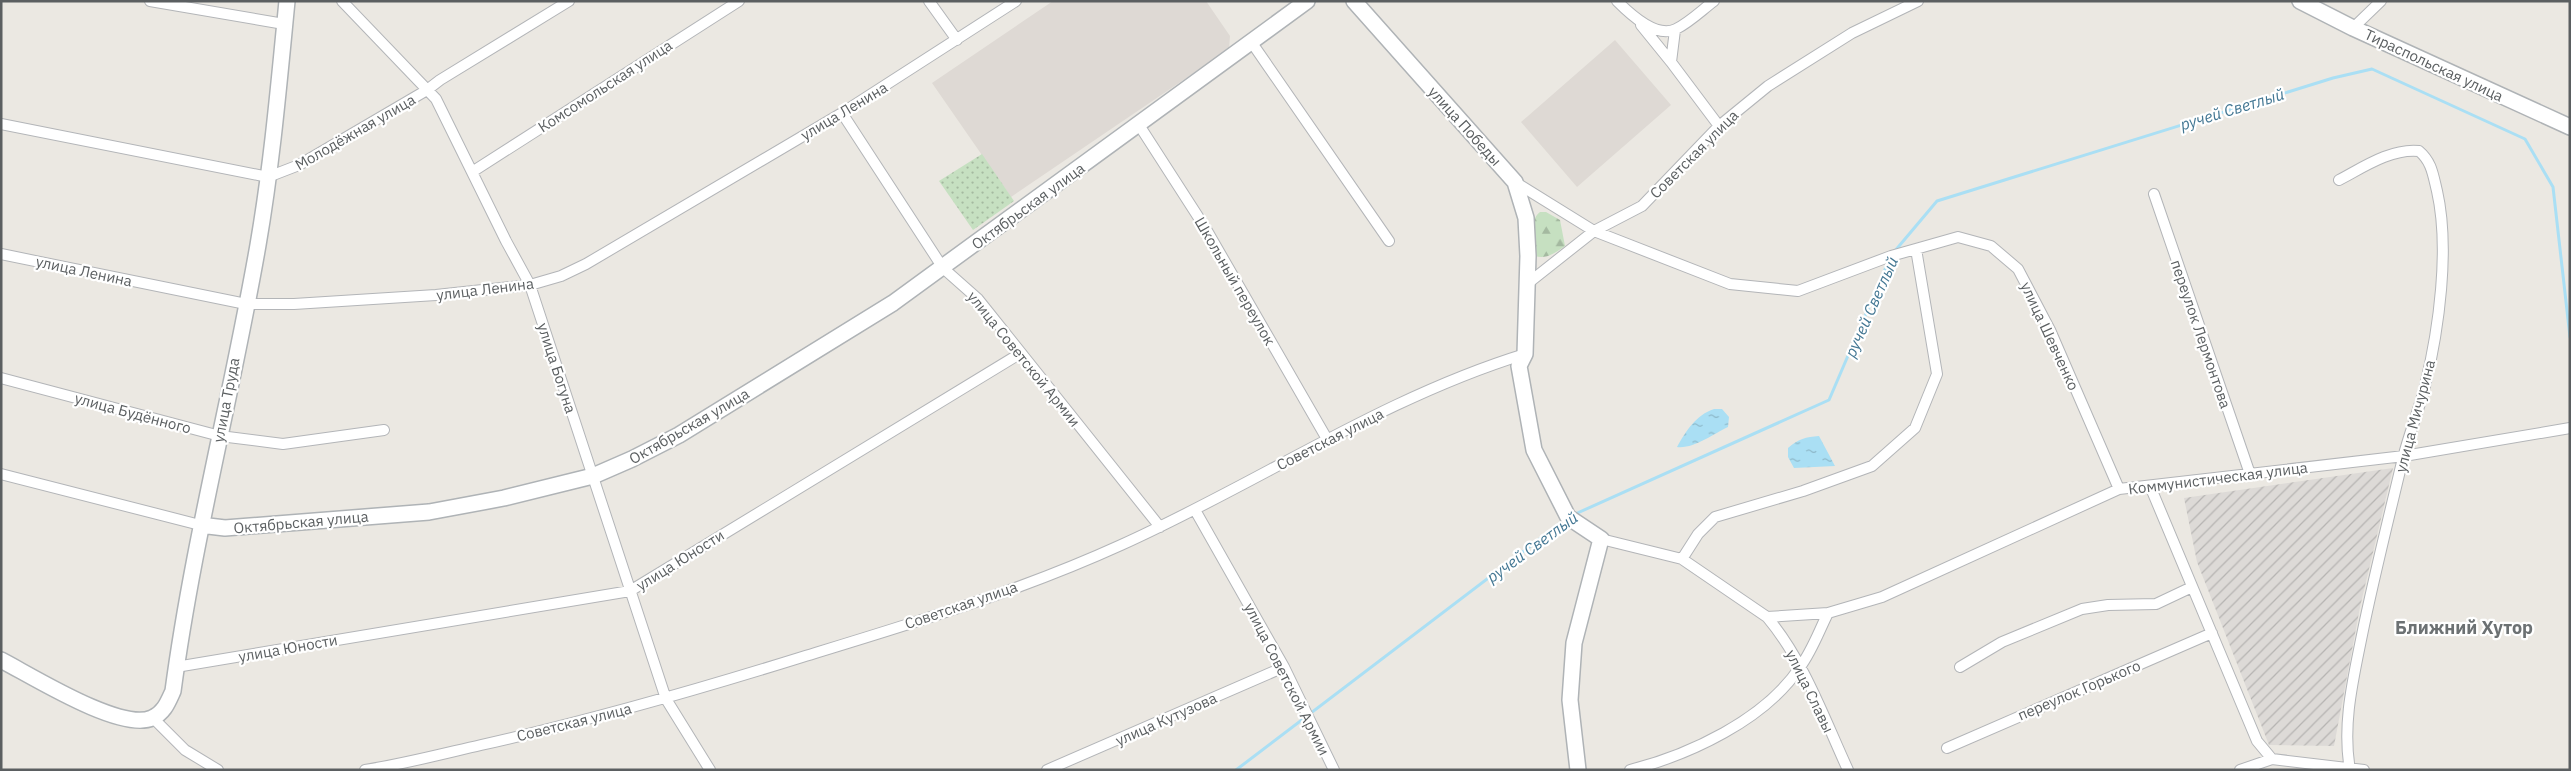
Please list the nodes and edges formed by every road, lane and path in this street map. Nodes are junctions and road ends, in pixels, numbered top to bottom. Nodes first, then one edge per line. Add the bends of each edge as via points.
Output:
1 (150, 1) edge
2 (287, 1) edge
3 (342, 1) edge
4 (569, 1) edge
5 (738, 1) edge
6 (929, 1) edge
7 (1016, 1) edge
8 (1307, 1) edge
9 (1354, 1) edge
10 (1617, 1) edge
11 (1714, 1) edge
12 (1918, 1) edge
13 (2300, 1) edge
14 (2381, 1) edge
15 (284, 24) junction
16 (1641, 24) junction
17 (2353, 28) junction
18 (1675, 30) junction
19 (957, 40) junction
20 (1252, 43) junction
21 (1671, 62) junction
22 (427, 90) junction
23 (842, 113) junction
24 (1, 124) edge
25 (1139, 125) junction
26 (1719, 126) junction
27 (2570, 127) edge
28 (472, 172) junction
29 (268, 177) junction
30 (2339, 180) dead end
31 (1515, 182) junction
32 (2154, 194) dead end
33 (1594, 231) junction
34 (1389, 241) dead end
35 (1916, 249) junction
36 (1, 254) edge
37 (943, 268) junction
38 (1527, 284) junction
39 (530, 285) junction
40 (246, 304) junction
41 (1020, 353) junction
42 (1525, 354) junction
43 (1, 378) edge
44 (2570, 428) edge
45 (384, 430) dead end
46 (220, 436) junction
47 (1327, 439) junction
48 (2404, 456) junction
49 (1, 474) edge
50 (2250, 474) junction
51 (592, 476) junction
52 (2150, 486) junction
53 (2120, 489) junction
54 (1194, 510) junction
55 (200, 525) junction
56 (1160, 527) junction
57 (1602, 539) junction
58 (1682, 559) junction
59 (2192, 587) junction
60 (630, 591) junction
61 (1828, 613) junction
62 (1767, 616) junction
63 (2212, 633) junction
64 (1, 660) edge
65 (176, 667) junction
66 (1284, 667) junction
67 (1960, 667) dead end
68 (1800, 668) junction
69 (666, 700) junction
70 (153, 718) junction
71 (1947, 748) dead end
72 (2272, 759) junction
73 (202, 766) edge
74 (2350, 769) edge
75 (218, 770) edge
76 (365, 770) edge
77 (710, 770) edge
78 (1047, 770) edge
79 (1334, 770) edge
80 (1578, 770) edge
81 (1630, 770) edge
82 (1848, 770) edge
83 (2240, 770) edge
84 (2364, 770) edge

1 - 15 street
2 - 15 street, улица Труда
3 - 22 street, улица Богуна
4 - 22 street, Молодёжная улица
5 - 28 street, Комсомольская улица
6 - 19 street
7 - 19 street, улица Ленина
8 - 20 street, Октябрьская улица
9 - 31 street, улица Победы
10 - 16 street
11 - 18 street
12 - 26 street, Советская улица via 1852,33 1768,86
13 - 17 street, Тираспольская улица
14 - 17 street
15 - 29 street, улица Труда
16 - 18 street
16 - 21 street
17 - 27 street, Тираспольская улица
18 - 21 street
19 - 23 street, улица Ленина
20 - 25 street, Октябрьская улица
20 - 34 street
21 - 26 street
22 - 28 street, улица Богуна via 436,99
22 - 29 street, Молодёжная улица via 299,165
23 - 37 street, улица Советской Армии
23 - 39 street, улица Ленина via 586,264
24 - 29 street
25 - 37 street, Октябрьская улица
25 - 47 street, Школьный переулок via 1206,229
26 - 33 street, Советская улица via 1642,206
28 - 39 street, улица Богуна
29 - 40 street, улица Труда
30 - 48 street, улица Мичурина via 2374,162 2411,150 2419,151 2430,163 2440,202 2443,240 2435,329 2425,386
31 - 33 street, улица Победы
31 - 38 street via 1526,218
32 - 50 street, переулок Лермонтова
33 - 35 street, улица Шевченко via 1730,284 1798,291
33 - 38 street, Советская улица
35 - 53 street, улица Шевченко via 1958,237 1991,246 2018,270 2050,330
35 - 58 street via 1937,374 1914,428 1872,466 1803,491 1714,517
36 - 40 street, улица Ленина
37 - 41 street, улица Советской Армии via 978,299
37 - 51 street, Октябрьская улица via 893,303 680,435
38 - 42 street
39 - 40 street, улица Ленина via 436,295
39 - 51 street, улица Богуна
40 - 46 street, улица Труда
41 - 56 street, улица Советской Армии
41 - 60 street, улица Юности
42 - 47 street, Советская улица via 1465,374
42 - 57 street via 1519,366 1534,450 1568,517
43 - 46 street, улица Будённого
44 - 48 street, Коммунистическая улица
45 - 46 street, улица Будённого via 283,444
46 - 55 street, улица Труда
47 - 54 street, Советская улица
48 - 50 street, Коммунистическая улица
48 - 74 street, улица Мичурина via 2349,698
49 - 55 street, Октябрьская улица
50 - 52 street, Коммунистическая улица
51 - 55 street, Октябрьская улица via 504,498 429,512 225,528
51 - 60 street, улица Богуна
52 - 53 street, Коммунистическая улица
52 - 59 street
53 - 61 street, Коммунистическая улица via 1882,597
54 - 56 street, Советская улица
54 - 66 street, улица Советской Армии
55 - 65 street, улица Труда
56 - 69 street, Советская улица via 1042,578
57 - 58 street
57 - 80 street via 1574,644 1570,700
58 - 62 street
59 - 63 street
59 - 67 street via 2156,604 2082,609 2002,642
60 - 65 street, улица Юности
60 - 69 street, улица Богуна
61 - 62 street, Коммунистическая улица
61 - 68 street
62 - 68 street, улица Славы via 1784,637
63 - 71 street, переулок Горького
63 - 72 street via 2257,741
64 - 70 street via 94,708 136,721
65 - 70 street, улица Труда via 173,692 166,708
66 - 78 street, улица Кутузова
66 - 79 street, улица Советской Армии
68 - 81 street via 1772,698 1738,724 1701,745
68 - 82 street, улица Славы
69 - 76 street, Советская улица
69 - 77 street, улица Богуна
70 - 73 street
72 - 74 street
72 - 83 street
73 - 75 street
74 - 84 street

